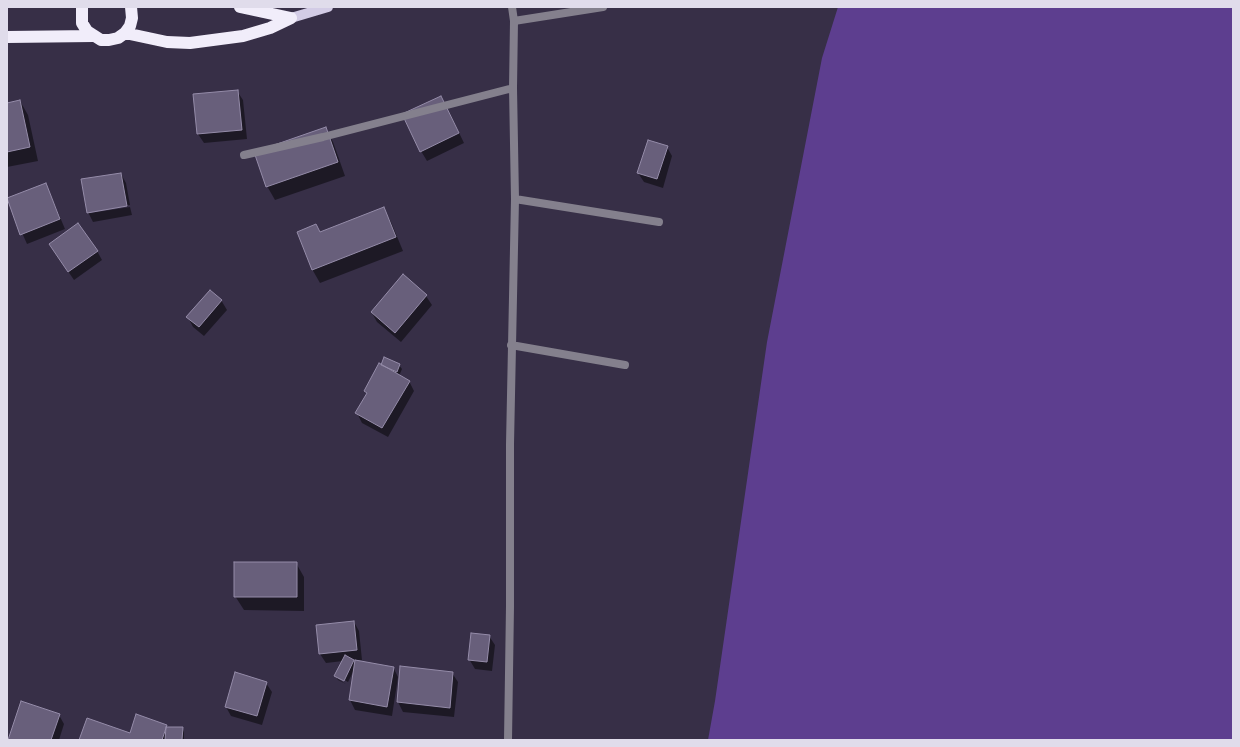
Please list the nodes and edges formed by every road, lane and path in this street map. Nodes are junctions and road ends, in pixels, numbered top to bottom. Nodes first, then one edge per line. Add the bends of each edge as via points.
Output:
1 (82, 7) edge
2 (131, 7) edge
3 (240, 7) edge
4 (328, 7) edge
5 (512, 7) edge
6 (603, 7) edge
7 (291, 18) junction
8 (514, 21) junction
9 (125, 33) junction
10 (93, 36) junction
11 (7, 37) edge
12 (513, 88) junction
13 (244, 155) dead end
14 (515, 199) junction
15 (659, 222) dead end
16 (511, 345) junction
17 (625, 365) dead end
18 (508, 740) edge

1 - 10 highway via 82,23
2 - 9 highway via 132,18
3 - 7 highway
4 - 7 main road
5 - 8 street
6 - 8 street
7 - 9 highway via 243,36 190,43 167,42
8 - 12 street
9 - 10 highway via 110,40 101,40
10 - 11 highway
12 - 13 street
12 - 14 street
14 - 15 street
14 - 16 street
16 - 17 street
16 - 18 street

